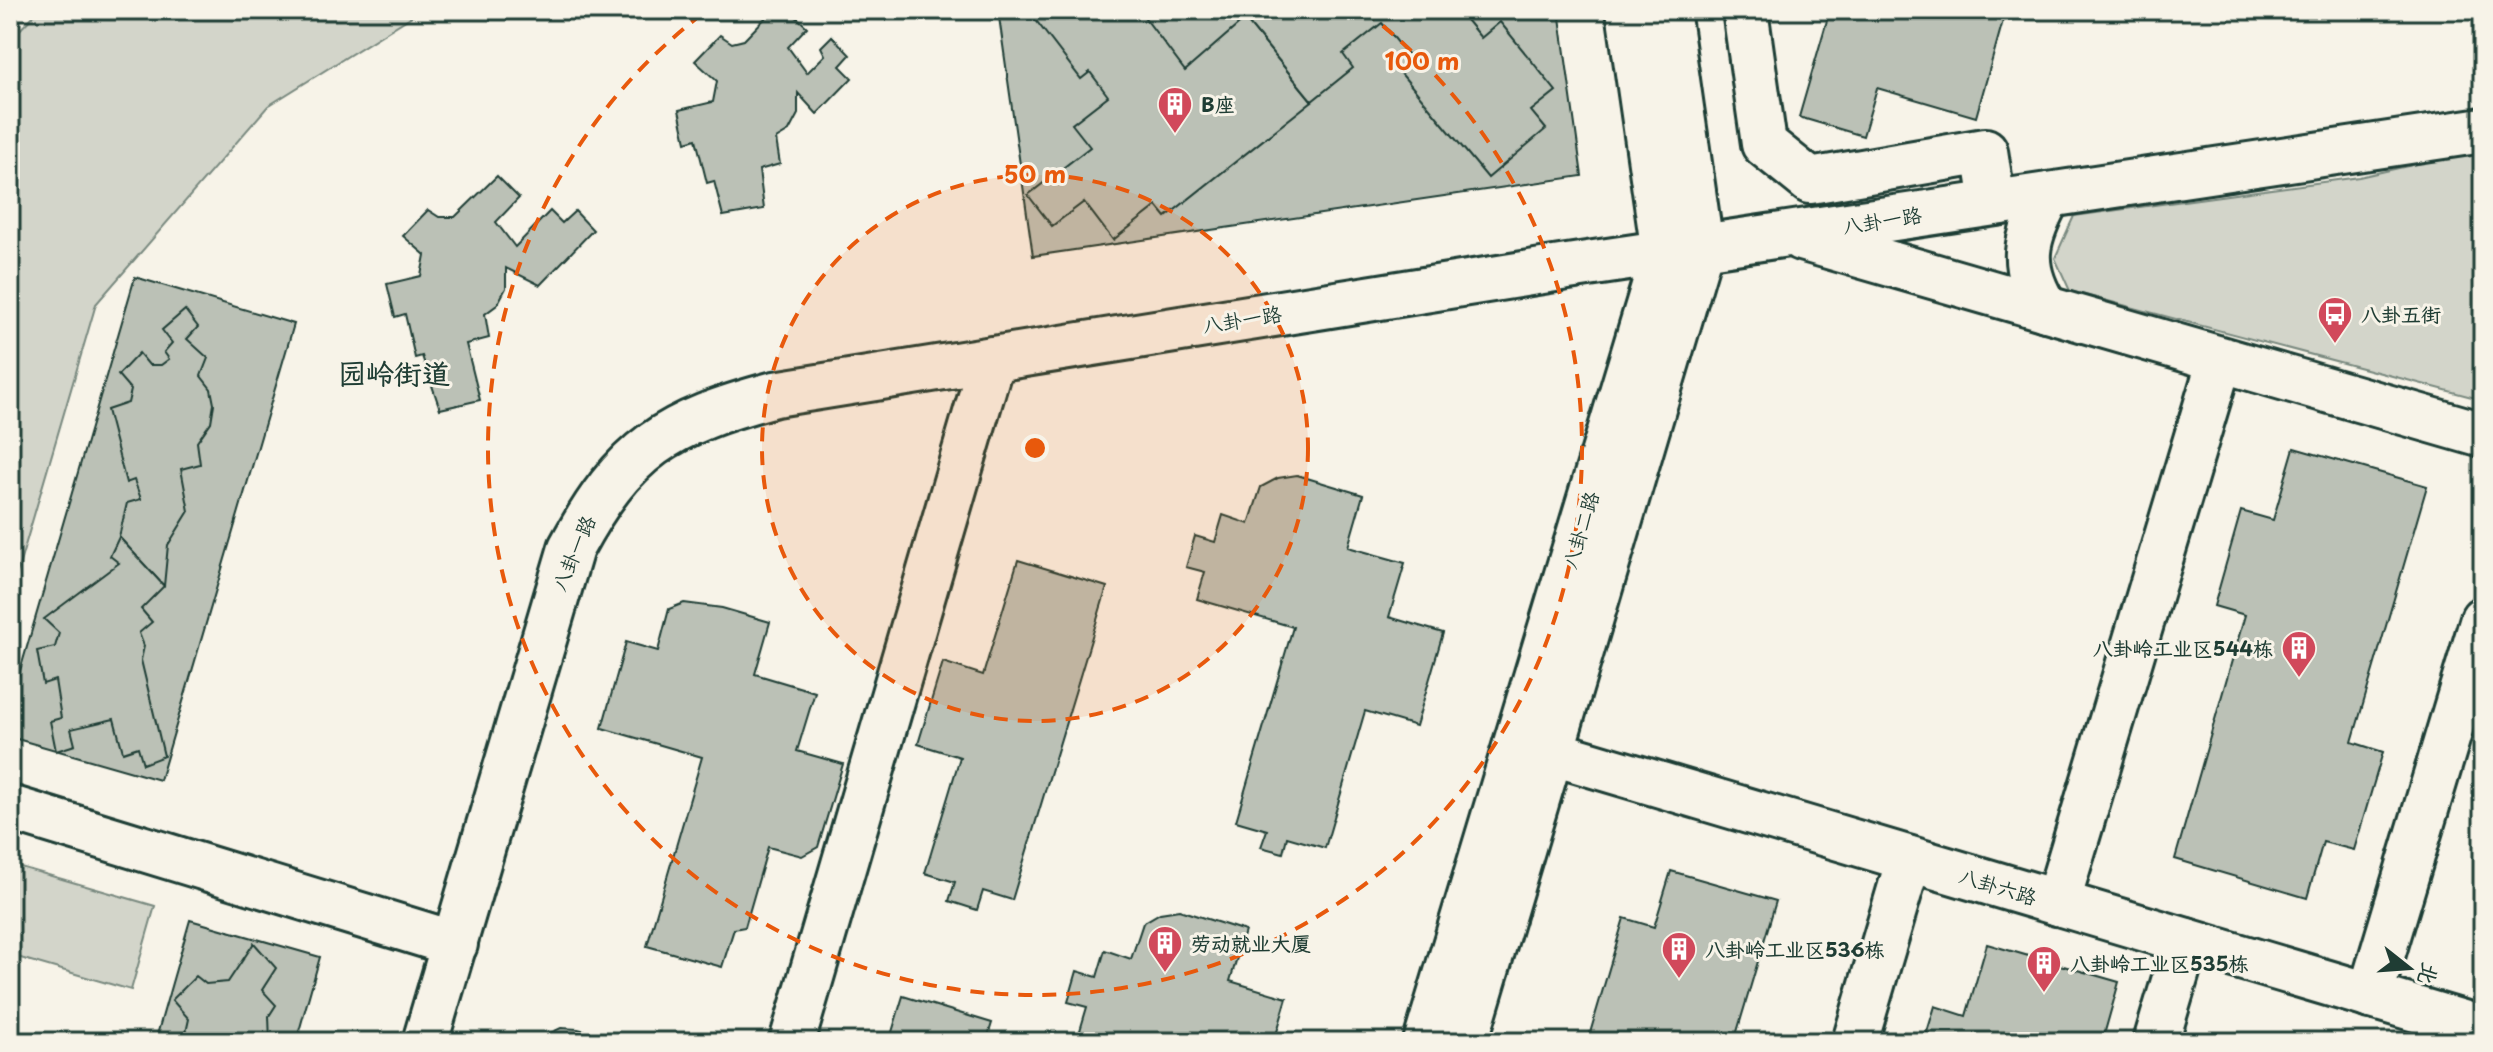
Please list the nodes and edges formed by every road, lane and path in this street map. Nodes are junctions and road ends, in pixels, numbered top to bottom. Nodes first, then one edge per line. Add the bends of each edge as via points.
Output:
1 (1629, 10) edge
2 (1667, 10) edge
3 (1745, 10) edge
4 (2483, 130) edge
5 (2049, 195) junction
6 (1993, 203) junction
7 (1787, 234) junction
8 (1683, 250) junction
9 (2046, 309) junction
10 (992, 359) junction
11 (2220, 360) junction
12 (2483, 435) edge
13 (2483, 619) edge
14 (1532, 747) junction
15 (10, 808) edge
16 (1909, 859) junction
17 (2057, 903) junction
18 (2186, 941) junction
19 (455, 944) junction
20 (2370, 996) junction
21 (2437, 1029) edge
22 (2483, 1029) edge
23 (425, 1042) edge
24 (792, 1042) edge
25 (1426, 1042) edge
26 (1465, 1042) edge
27 (1855, 1042) edge
28 (2156, 1042) edge

1 - 8 street, 八卦二路
2 - 8 street, 八卦二路
3 - 6 street via 1764,144 1810,181 1985,151
4 - 5 street, 八卦一路
5 - 6 street, 八卦一路
5 - 9 street via 2032,226 2027,256 2031,284
6 - 7 street, 八卦一路
7 - 8 street, 八卦一路
7 - 9 street
8 - 10 street, 八卦一路
8 - 14 street, 八卦二路
9 - 11 street
10 - 19 street, 八卦一路 via 775,394 719,409 666,434 627,464 595,503 571,548
10 - 24 street
11 - 12 street
11 - 17 street
13 - 20 street
14 - 16 street, 八卦六路
14 - 25 street, 八卦二路
14 - 26 street, 八卦二路
15 - 19 street
16 - 17 street, 八卦六路
16 - 27 street
17 - 18 street, 八卦六路
18 - 20 street, 八卦六路
18 - 28 street
19 - 23 street, 八卦一路
20 - 21 street, 八卦六路
21 - 22 street, 八卦六路

